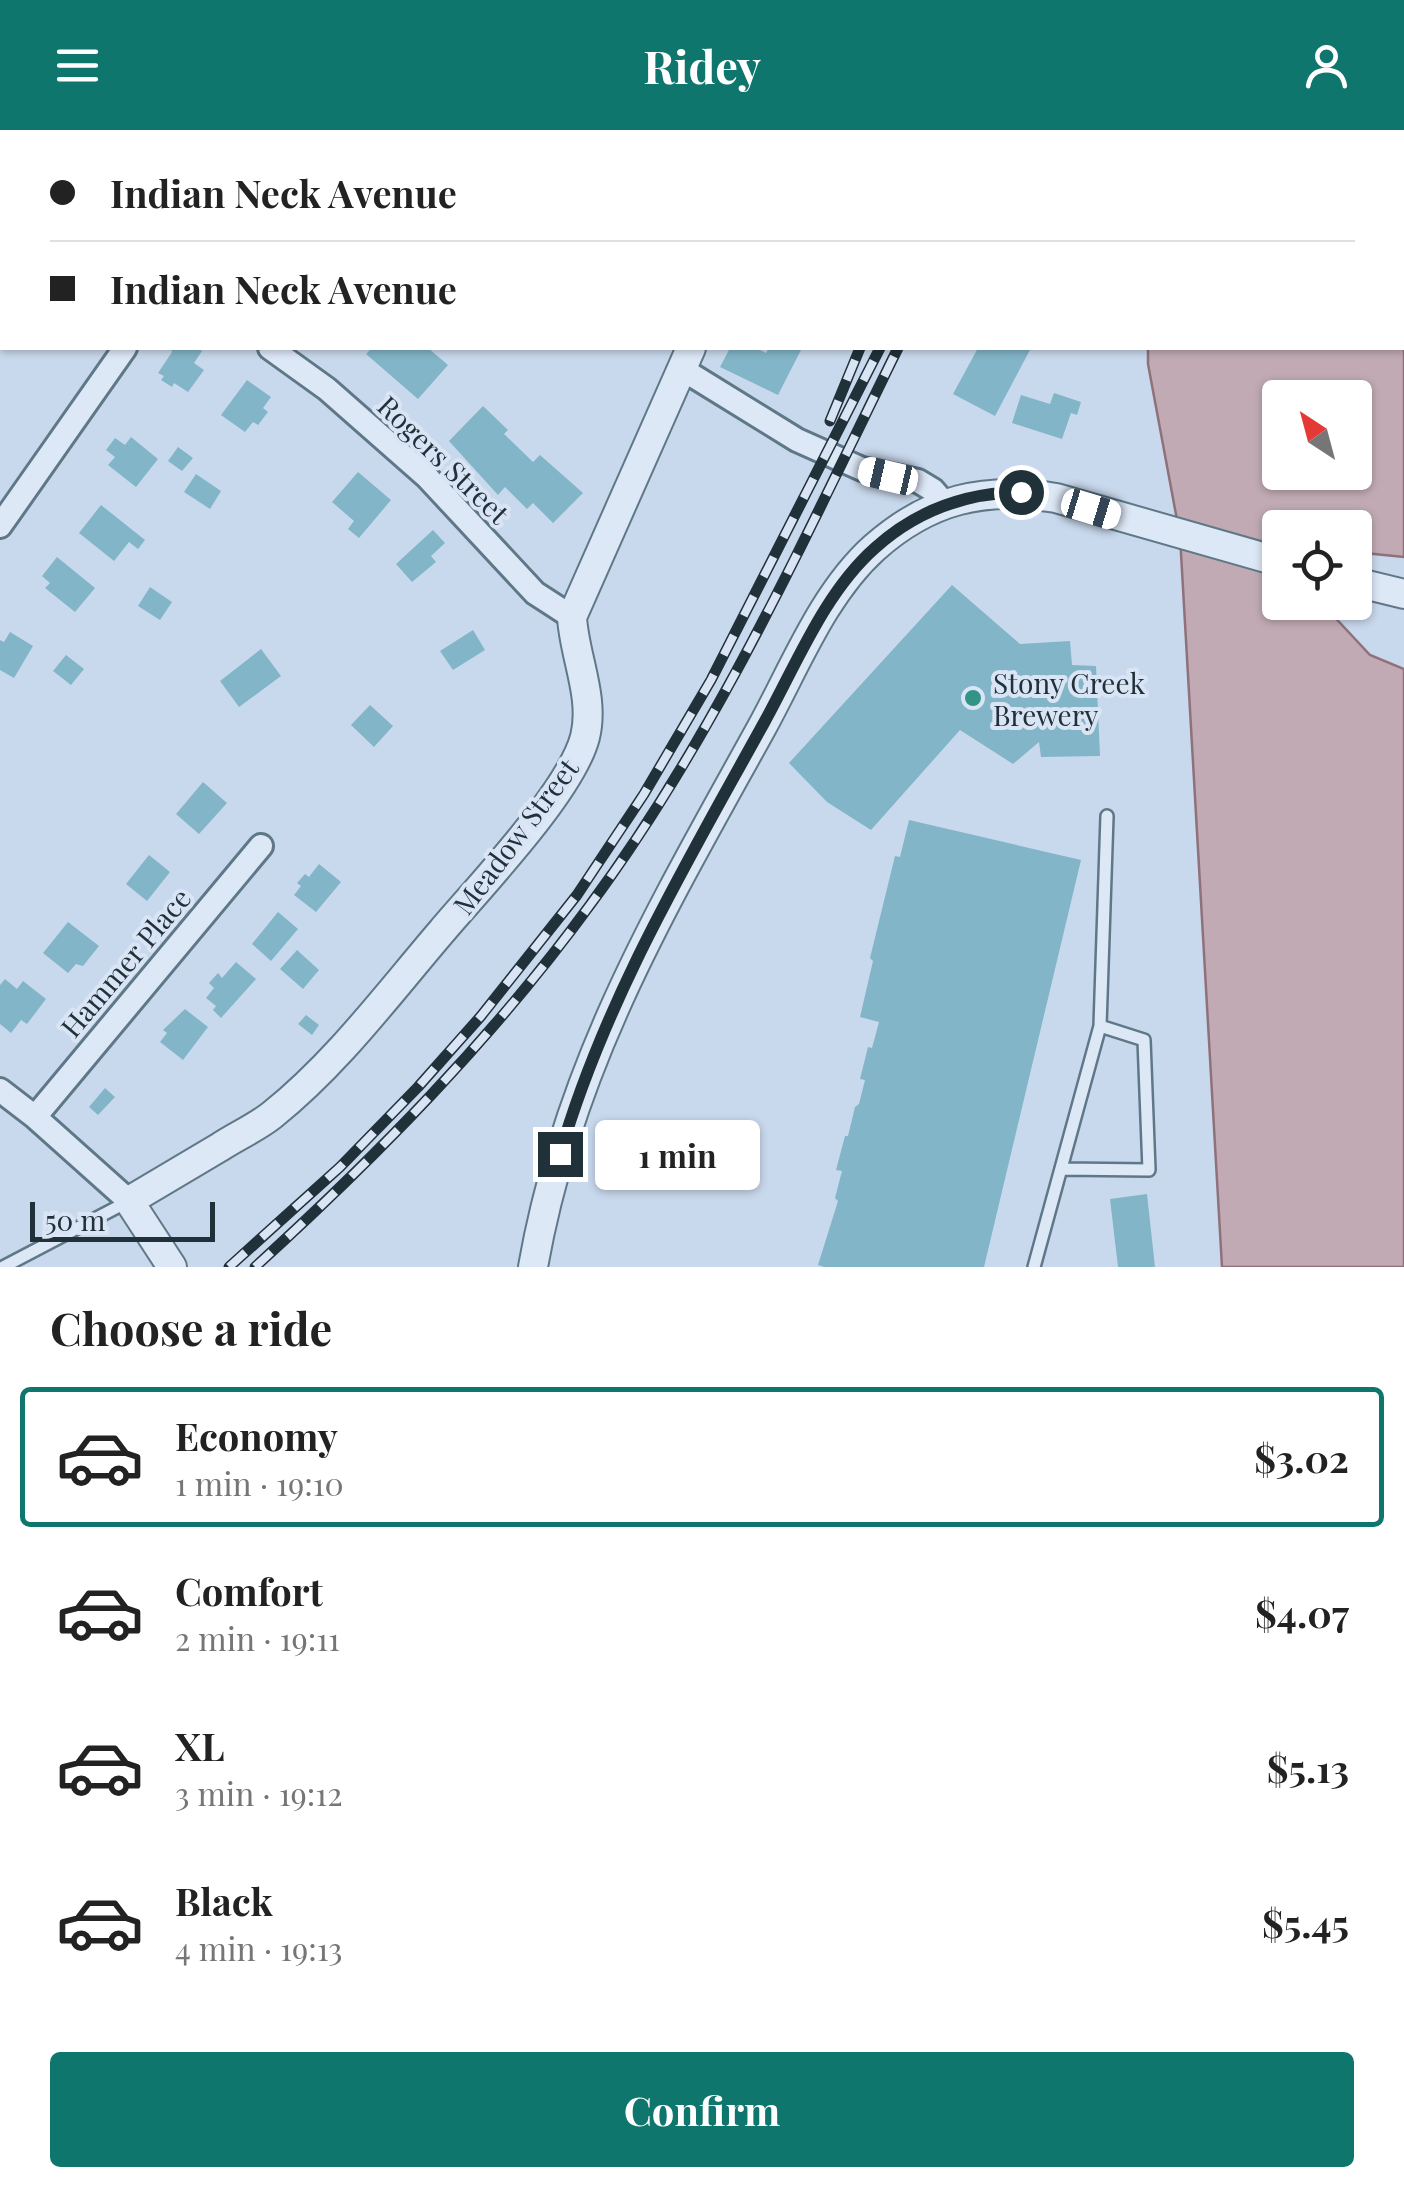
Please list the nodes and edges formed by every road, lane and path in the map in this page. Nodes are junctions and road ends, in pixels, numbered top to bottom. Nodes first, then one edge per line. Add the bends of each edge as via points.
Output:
1 (124, 350) edge
2 (273, 350) edge
3 (687, 358) edge
4 (946, 504) junction
5 (0, 526) edge
6 (1262, 557) edge
7 (1372, 586) edge
8 (1404, 594) edge
9 (572, 617) junction
10 (1107, 816) dead end
11 (261, 846) dead end
12 (1100, 1026) junction
13 (0, 1090) edge
14 (35, 1117) junction
15 (1061, 1169) junction
16 (129, 1201) junction
17 (2, 1267) edge
18 (172, 1267) edge
19 (534, 1267) edge
20 (1034, 1267) edge

1 - 5 street
2 - 9 street, Rogers Street via 428,477 535,594
3 - 4 street via 797,440 862,470 918,481
3 - 9 street
4 - 6 street via 1021,492
4 - 19 street via 872,550 831,602 648,934 576,1100
7 - 8 street
9 - 16 street, Meadow Street via 585,736 550,800 318,1076 269,1118
10 - 12 lane
11 - 14 street, Hammer Place
12 - 15 lane
12 - 15 lane via 1144,1040 1149,1170
13 - 14 street
14 - 16 street
15 - 20 lane
16 - 17 lane
16 - 18 street

